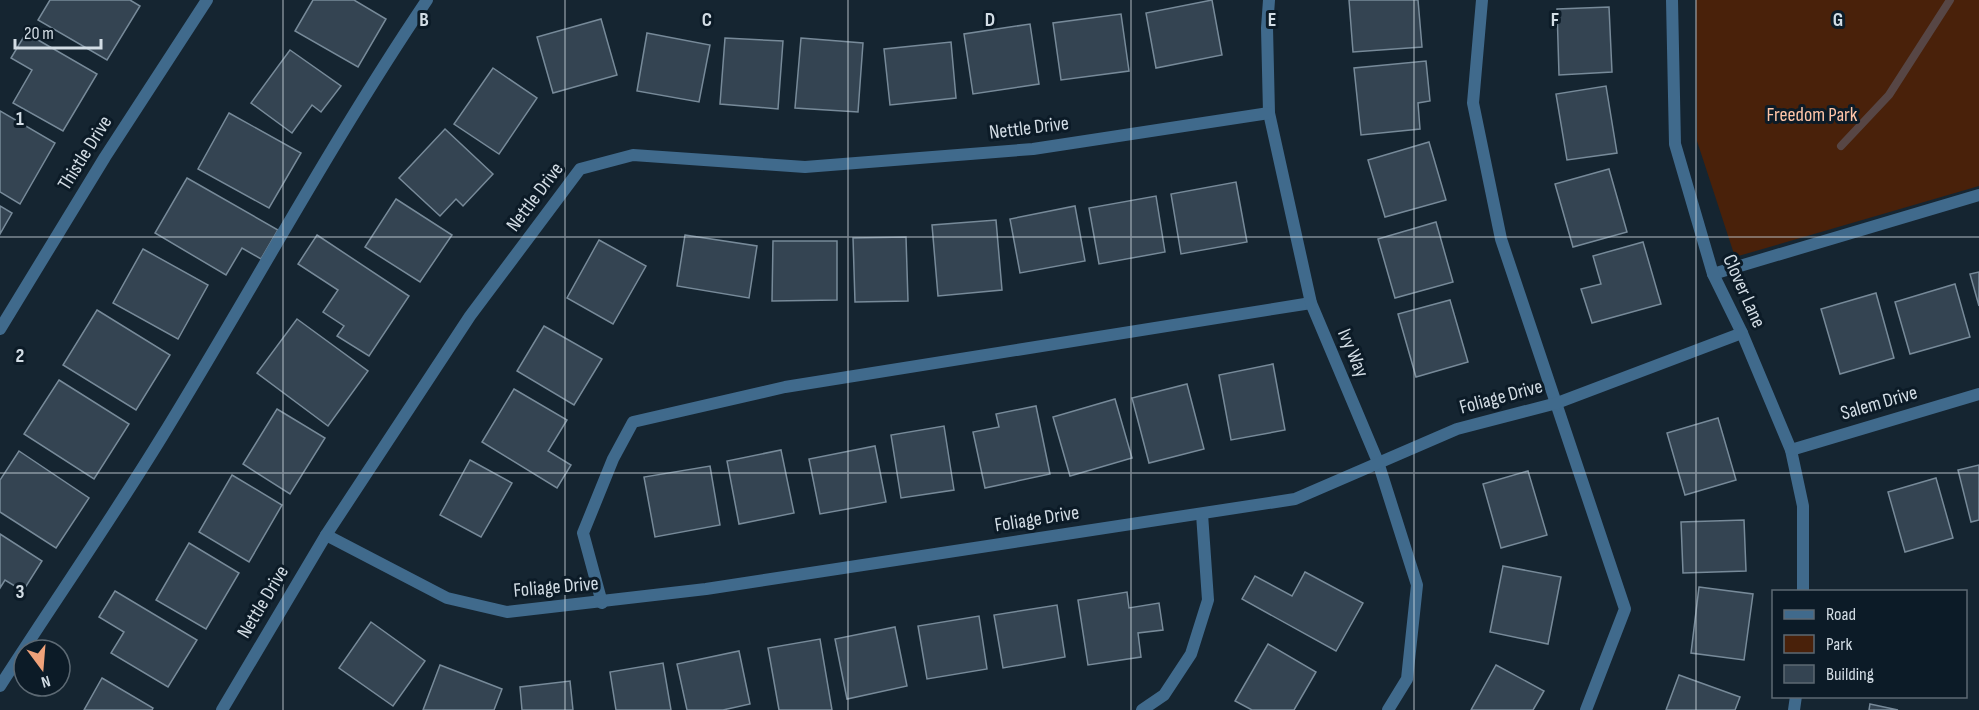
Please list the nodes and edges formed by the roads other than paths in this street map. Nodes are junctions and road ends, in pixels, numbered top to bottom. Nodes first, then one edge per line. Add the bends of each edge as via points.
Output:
1 (207, 0) edge
2 (427, 0) edge
3 (1269, 0) edge
4 (1482, 0) edge
5 (1672, 0) edge
6 (1269, 113) junction
7 (1979, 195) edge
8 (1713, 274) junction
9 (1311, 303) junction
10 (0, 329) edge
11 (1742, 333) junction
12 (1979, 394) edge
13 (1557, 403) junction
14 (1791, 450) junction
15 (1378, 462) junction
16 (1202, 514) junction
17 (326, 535) junction
18 (1803, 590) edge
19 (602, 603) junction
20 (0, 686) edge
21 (222, 710) edge
22 (1142, 710) edge
23 (1388, 710) edge
24 (1586, 710) edge

1 - 10 street, Thistle Drive
2 - 20 street via 278,239 163,436
3 - 6 street, Ivy Way
4 - 13 street via 1473,103 1501,239
5 - 8 street, Clover Lane via 1675,144
6 - 9 street, Ivy Way
6 - 17 street, Nettle Drive via 1033,149 805,166 633,155 580,169 470,316
7 - 8 street
8 - 11 street, Clover Lane
9 - 15 street, Ivy Way
9 - 19 street via 785,387 633,422 613,459 583,533
11 - 13 street, Foliage Drive
11 - 14 street, Clover Lane
12 - 14 street, Salem Drive
13 - 15 street, Foliage Drive via 1457,429
13 - 24 street via 1625,609
14 - 18 street, Clover Lane via 1803,506
15 - 16 street, Foliage Drive via 1295,499
15 - 23 street, Ivy Way via 1417,585 1407,679
16 - 19 street, Foliage Drive
16 - 22 street via 1208,600 1191,654 1164,695
17 - 19 street, Foliage Drive via 447,598 507,612
17 - 21 street, Nettle Drive

